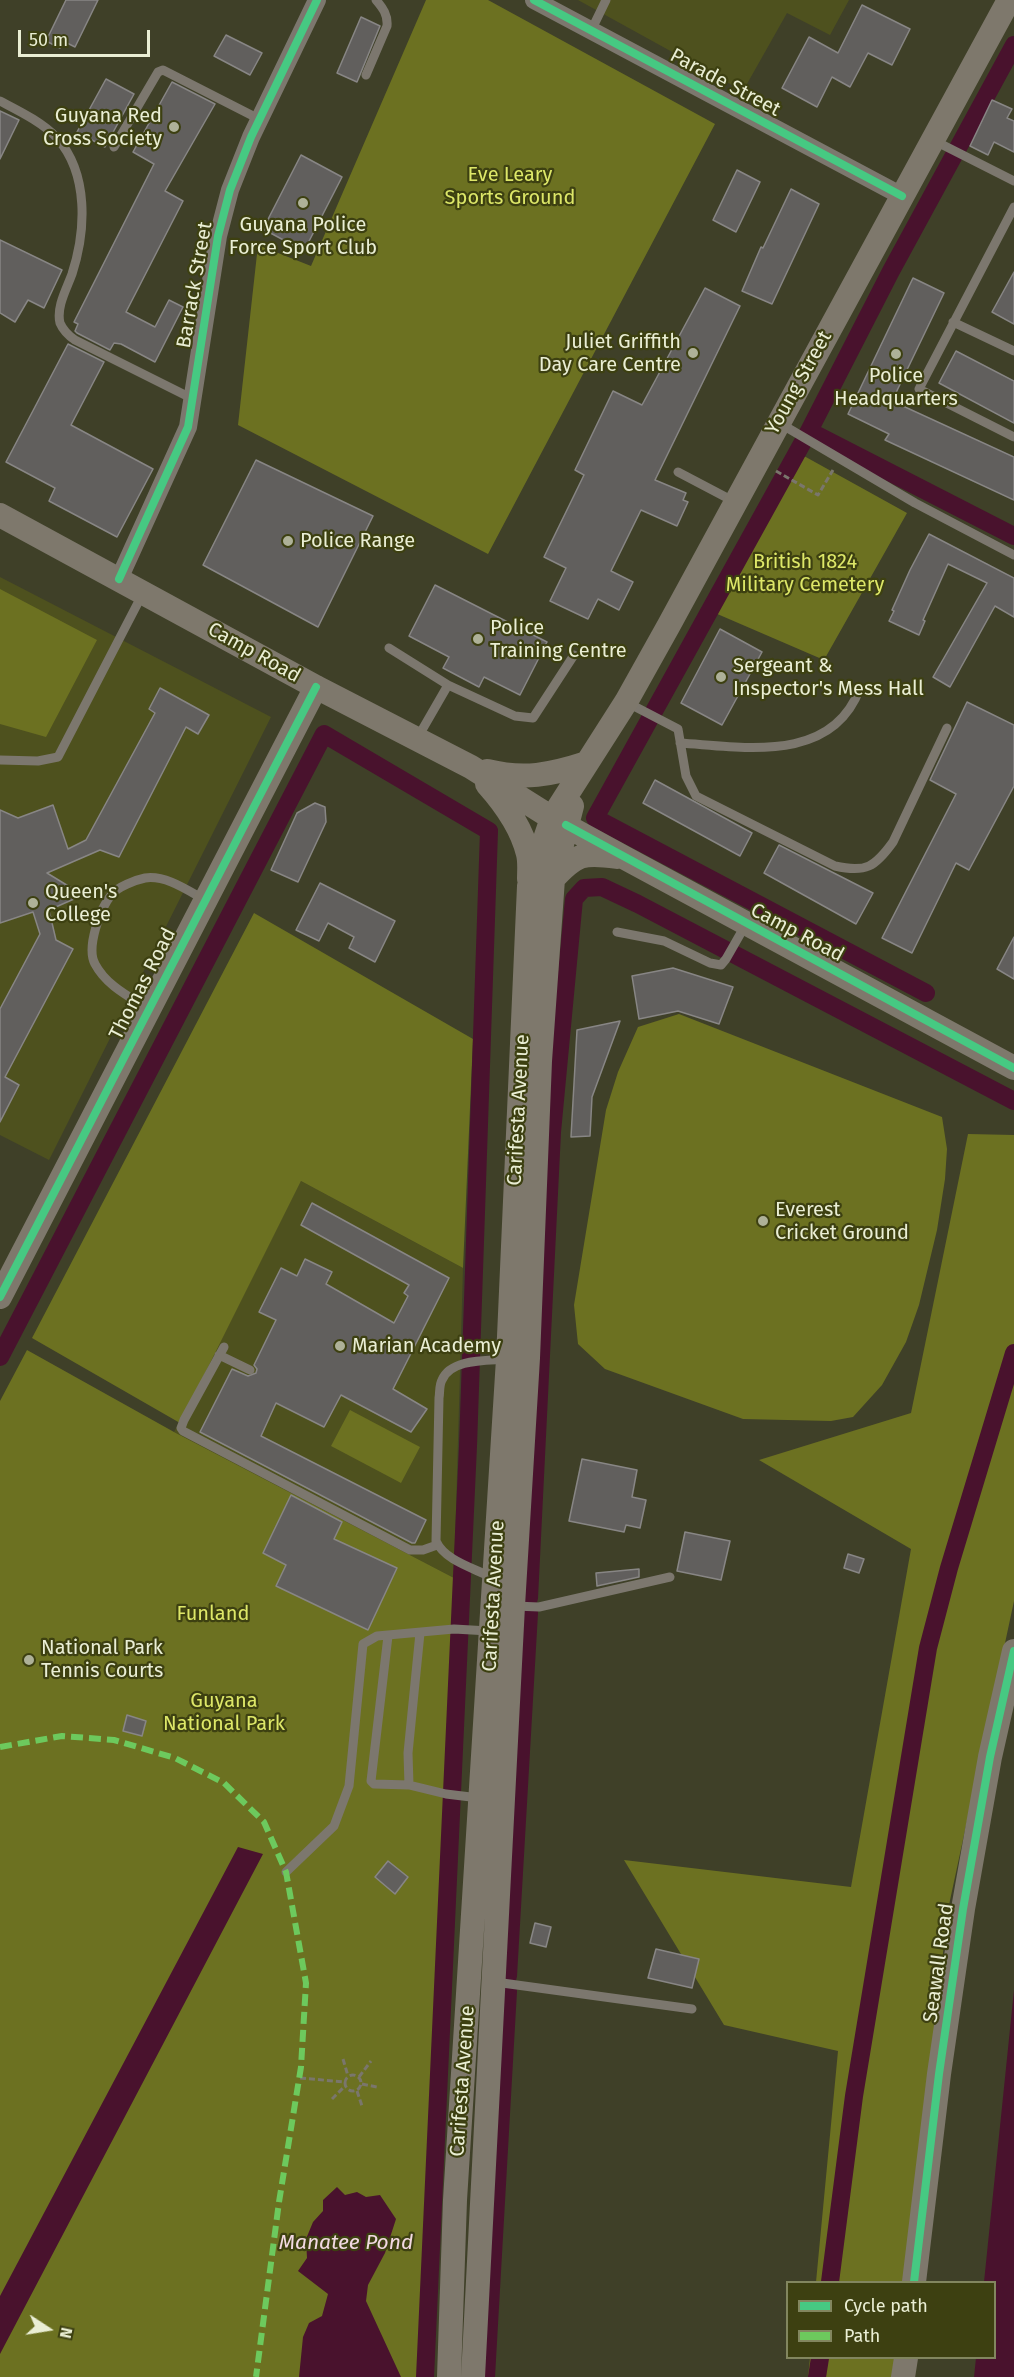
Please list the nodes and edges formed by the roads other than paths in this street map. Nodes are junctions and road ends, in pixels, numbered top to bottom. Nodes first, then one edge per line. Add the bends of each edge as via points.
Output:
1 (317, 0) edge
2 (376, 0) edge
3 (534, 0) edge
4 (606, 0) edge
5 (1009, 0) edge
6 (591, 31) junction
7 (366, 75) dead end
8 (0, 101) edge
9 (259, 119) junction
10 (939, 142) junction
11 (114, 147) dead end
12 (1014, 181) edge
13 (902, 196) junction
14 (1014, 207) edge
15 (953, 322) junction
16 (1014, 351) edge
17 (193, 399) junction
18 (778, 422) junction
19 (1014, 437) edge
20 (678, 472) dead end
21 (729, 498) junction
22 (0, 515) edge
23 (1014, 555) edge
24 (118, 579) junction
25 (138, 602) junction
26 (389, 648) dead end
27 (574, 655) dead end
28 (448, 685) junction
29 (316, 687) junction
30 (860, 688) dead end
31 (632, 704) junction
32 (947, 728) dead end
33 (417, 739) junction
34 (680, 743) junction
35 (0, 760) edge
36 (587, 764) junction
37 (471, 767) junction
38 (559, 821) junction
39 (625, 858) junction
40 (553, 879) junction
41 (529, 886) junction
42 (205, 900) junction
43 (742, 930) junction
44 (617, 932) dead end
45 (150, 1010) junction
46 (1014, 1068) edge
47 (0, 1297) edge
48 (499, 1360) junction
49 (250, 1370) dead end
50 (437, 1545) junction
51 (487, 1575) junction
52 (670, 1577) dead end
53 (513, 1606) junction
54 (484, 1630) junction
55 (420, 1633) junction
56 (388, 1635) junction
57 (1014, 1651) edge
58 (409, 1785) junction
59 (475, 1797) junction
60 (286, 1872) dead end
61 (493, 1981) junction
62 (692, 2009) dead end
63 (914, 2281) edge
64 (906, 2359) edge
65 (449, 2377) edge
66 (472, 2377) edge
67 (903, 2377) edge

1 - 9 street, Barrack Street
2 - 7 lane via 384,10 387,26
3 - 6 street, Parade Street
4 - 6 lane
5 - 10 main road, Young Street
6 - 13 street, Parade Street
8 - 17 lane via 46,128 65,148 78,173 80,229 73,269 59,312 64,329 75,340
9 - 11 lane via 164,70 158,72
9 - 17 street, Barrack Street via 230,190 218,236
10 - 12 lane
10 - 13 main road, Young Street
13 - 18 main road, Young Street
14 - 15 lane
15 - 16 lane
15 - 19 lane via 919,389
17 - 24 street, Barrack Street via 188,427
18 - 21 main road, Young Street
18 - 23 lane
20 - 21 lane
21 - 31 main road, Young Street
22 - 24 main road, Camp Road
24 - 25 main road, Camp Road
25 - 29 main road, Camp Road
25 - 35 lane via 58,757
26 - 28 lane
27 - 28 lane via 534,718 515,716
28 - 33 lane
29 - 33 main road, Camp Road
29 - 42 main road, Thomas Road
30 - 34 lane via 842,720 801,743
31 - 34 lane via 678,729
31 - 36 main road, Young Street
32 - 34 lane via 893,842 878,860 862,870 835,866 696,796 686,776
33 - 37 main road, Camp Road
36 - 37 main road via 541,776 507,776
36 - 38 main road, Young Street
37 - 38 main road, Camp Road
37 - 41 main road via 501,799 519,833 529,855
38 - 39 main road, Camp Road
38 - 40 main road, Carifesta Avenue
38 - 41 main road, Carifesta Avenue
39 - 40 main road via 577,856
39 - 43 main road, Camp Road
40 - 53 main road, Carifesta Avenue
41 - 48 main road, Carifesta Avenue
42 - 45 main road, Thomas Road
42 - 45 lane via 179,885 145,878 112,894 96,925 93,962 104,979
43 - 44 lane via 721,964 710,963 664,940
43 - 46 main road, Camp Road
45 - 47 main road, Thomas Road
48 - 50 lane via 465,1364 447,1372 441,1381
48 - 51 main road, Carifesta Avenue
49 - 50 lane via 222,1351 184,1420 183,1431 410,1550
50 - 51 lane via 456,1560
51 - 54 main road, Carifesta Avenue
52 - 53 lane via 539,1607
53 - 61 main road, Carifesta Avenue
54 - 55 lane
54 - 59 main road, Carifesta Avenue
55 - 56 lane
55 - 58 lane via 409,1742
56 - 58 lane via 371,1781
56 - 60 lane via 363,1644 349,1786 334,1826
57 - 63 main road, Seawall Road via 990,1757 963,1910
58 - 59 lane
59 - 65 main road, Carifesta Avenue
61 - 62 lane
61 - 66 main road, Carifesta Avenue
64 - 67 main road

